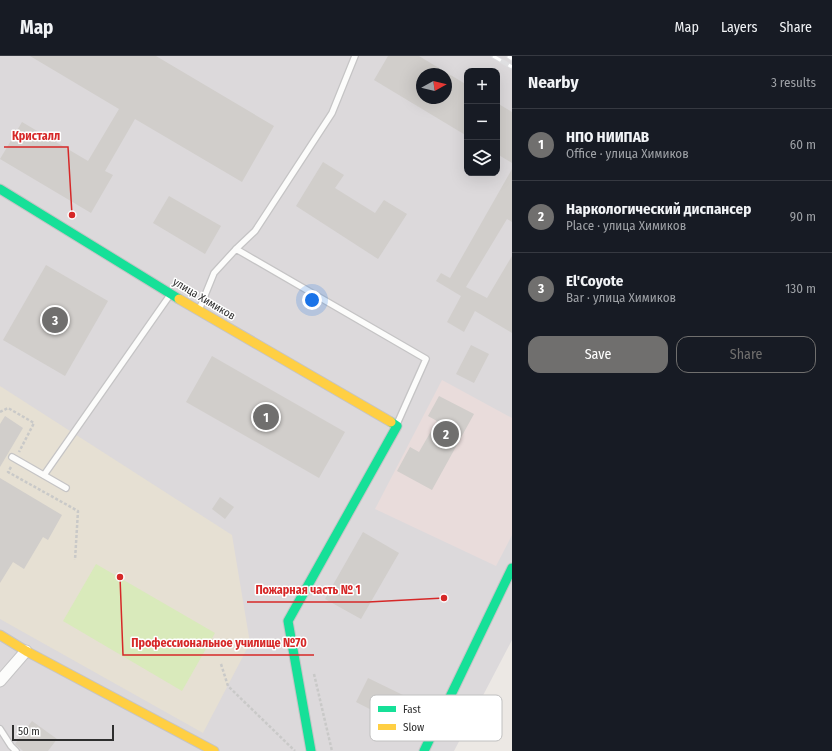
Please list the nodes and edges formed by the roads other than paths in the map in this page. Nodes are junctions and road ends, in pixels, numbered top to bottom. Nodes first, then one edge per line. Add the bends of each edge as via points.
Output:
1 (355, 56) edge
2 (0, 189) edge
3 (236, 249) junction
4 (171, 294) junction
5 (199, 310) junction
6 (397, 426) junction
7 (12, 457) dead end
8 (44, 475) junction
9 (66, 488) dead end
10 (512, 568) edge
11 (0, 635) edge
12 (26, 652) junction
13 (0, 681) edge
14 (451, 695) edge
15 (0, 729) edge
16 (429, 741) edge
17 (9, 749) edge
18 (16, 751) edge
19 (214, 751) edge
20 (311, 751) edge
21 (424, 751) edge

1 - 3 lane via 332,113 255,231
2 - 4 street, улица Химиков
3 - 5 lane via 214,273
3 - 6 lane via 426,359
4 - 5 street, улица Химиков
4 - 8 lane
5 - 6 street, улица Химиков
6 - 20 street via 288,621
7 - 8 lane
8 - 9 lane
10 - 14 street
11 - 12 street
12 - 13 street
12 - 19 street
15 - 17 lane
16 - 21 street
17 - 18 lane

